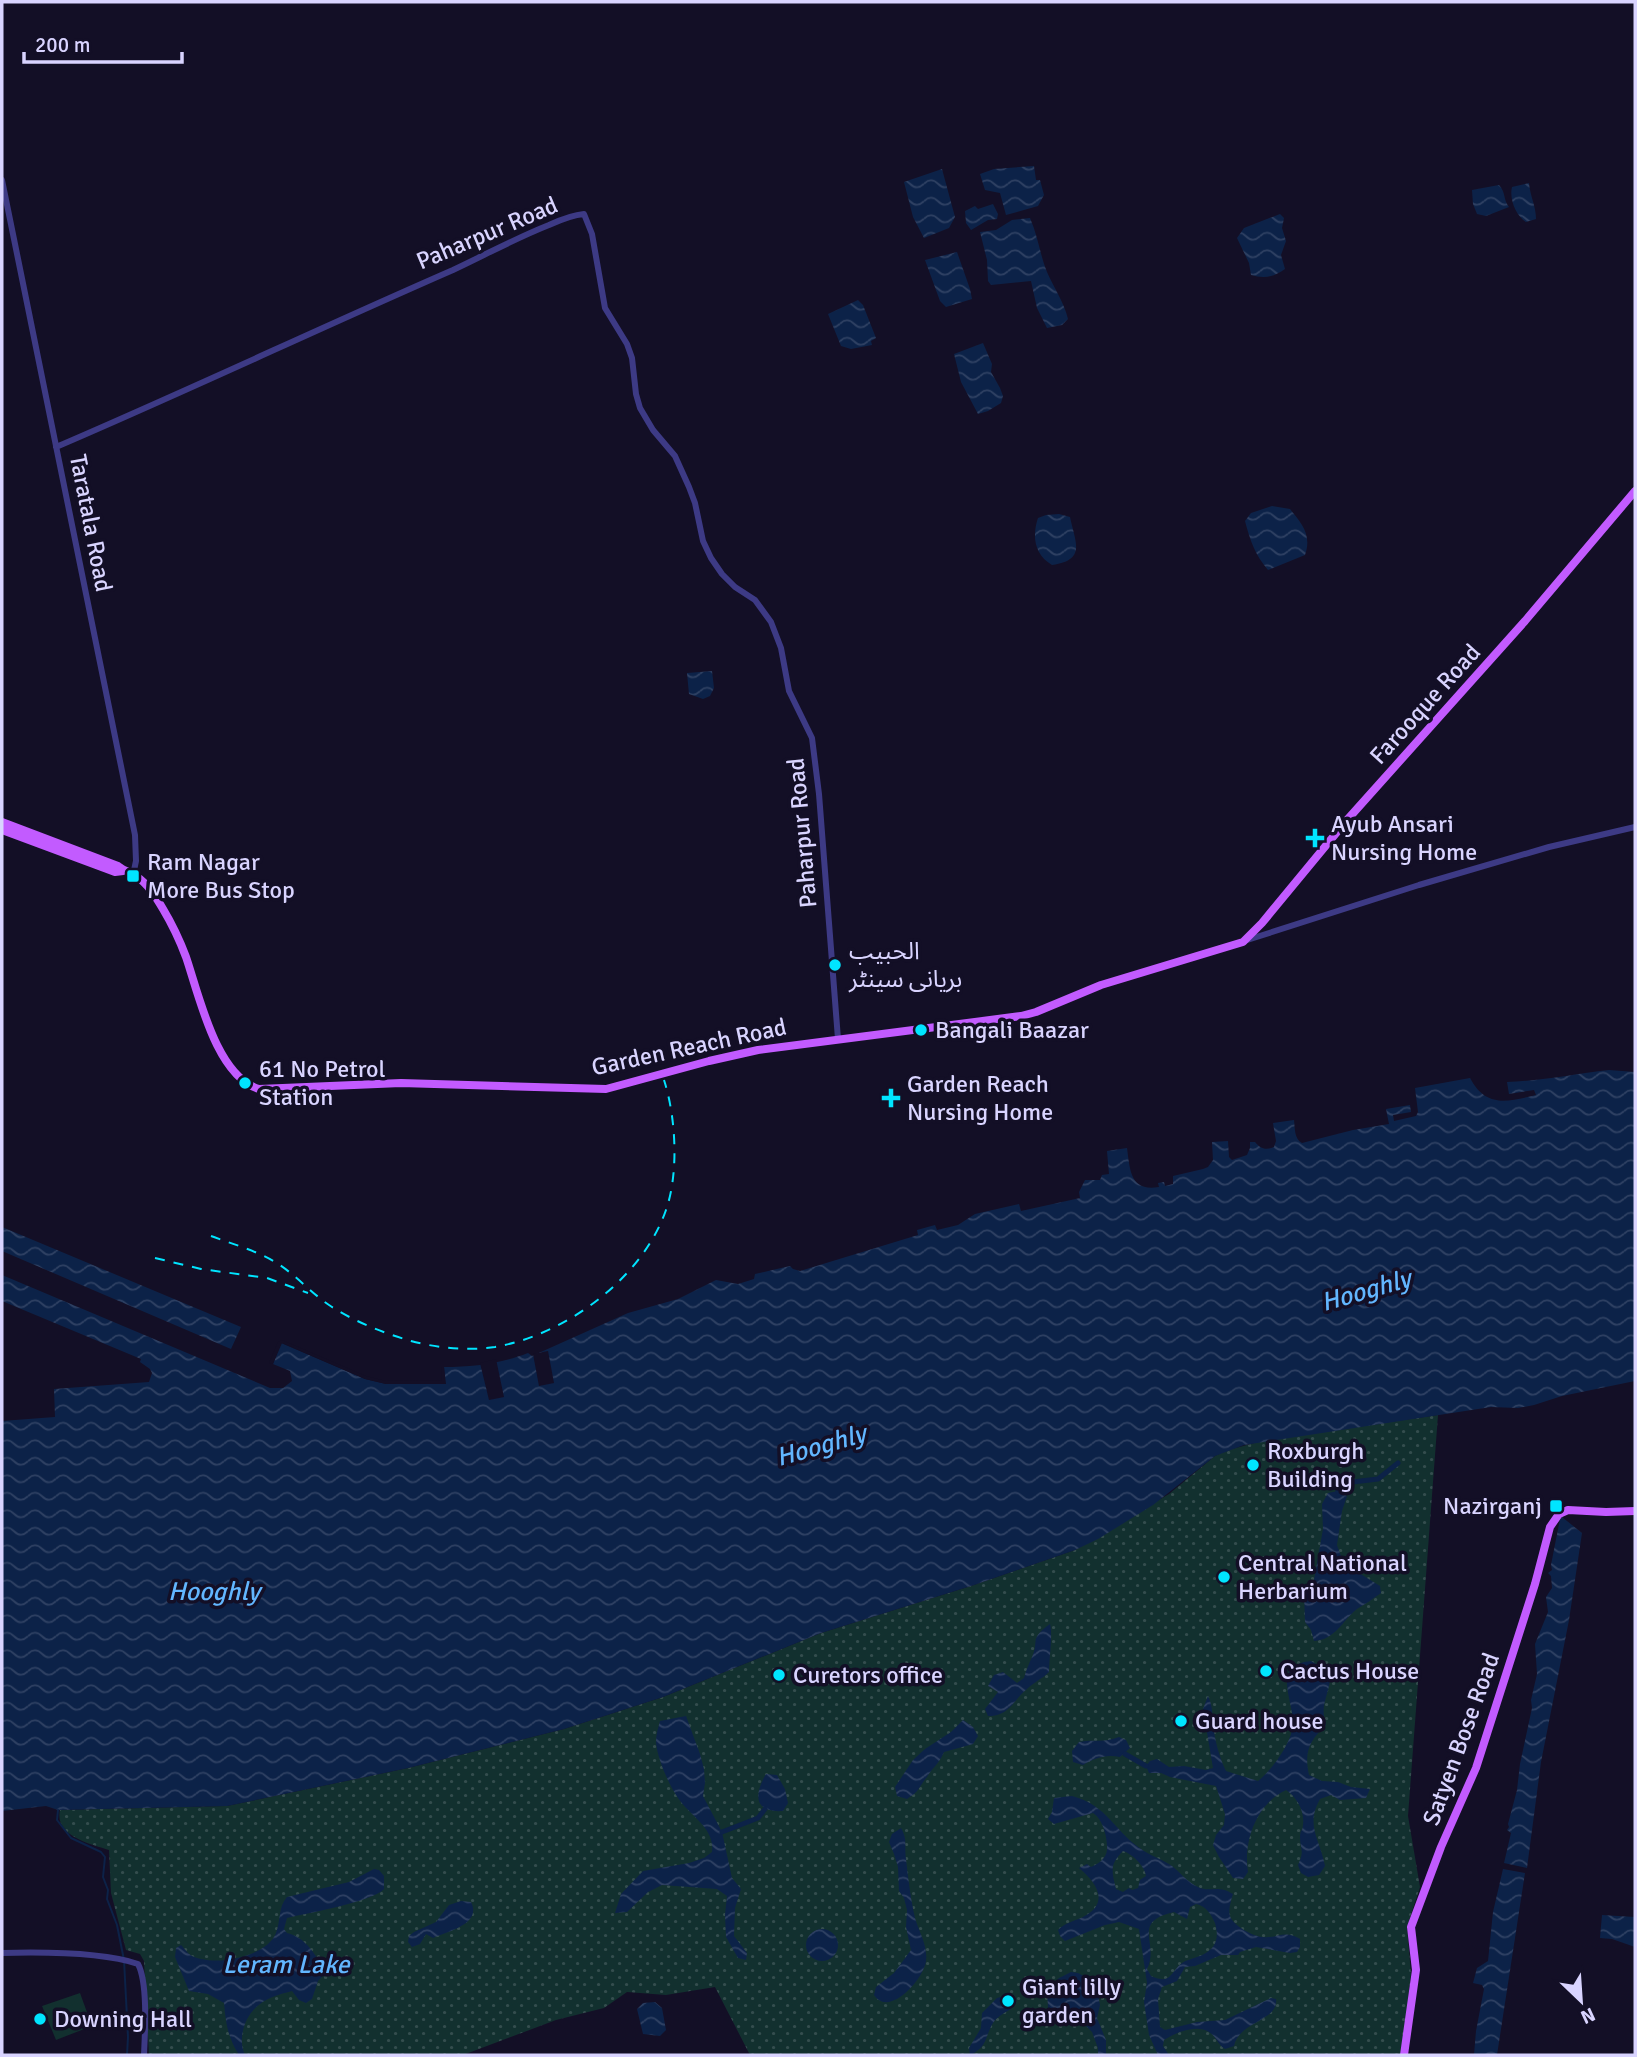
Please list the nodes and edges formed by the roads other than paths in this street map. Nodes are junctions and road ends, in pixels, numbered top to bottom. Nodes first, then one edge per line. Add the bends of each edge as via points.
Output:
1 (2, 180) edge
2 (56, 447) junction
3 (1635, 491) edge
4 (2, 822) edge
5 (1635, 827) edge
6 (2, 830) edge
7 (123, 871) junction
8 (133, 875) junction
9 (1243, 942) junction
10 (838, 1039) junction
11 (1635, 1511) edge
12 (2, 1953) edge
13 (144, 2055) edge
14 (1404, 2055) edge

1 - 2 street, Taratala Road
2 - 8 street, Taratala Road via 135,835
2 - 10 street, Paharpur Road via 522,236 584,214 605,308 632,358 640,408 675,456 690,487 711,558 771,622 789,691 812,738
3 - 9 main road, Farooque Road
4 - 7 main road
5 - 9 street via 1419,885
6 - 7 main road via 115,872
7 - 8 main road
8 - 10 main road, Garden Reach Road via 150,888 172,926 220,1051 243,1080 259,1089 401,1083 606,1088 709,1060
9 - 10 main road, Garden Reach Road via 1101,985 1021,1016
11 - 14 main road, Satyen Bose Road via 1568,1510 1550,1527 1476,1768 1411,1927 1416,1970
12 - 13 street via 58,1954 138,1964

